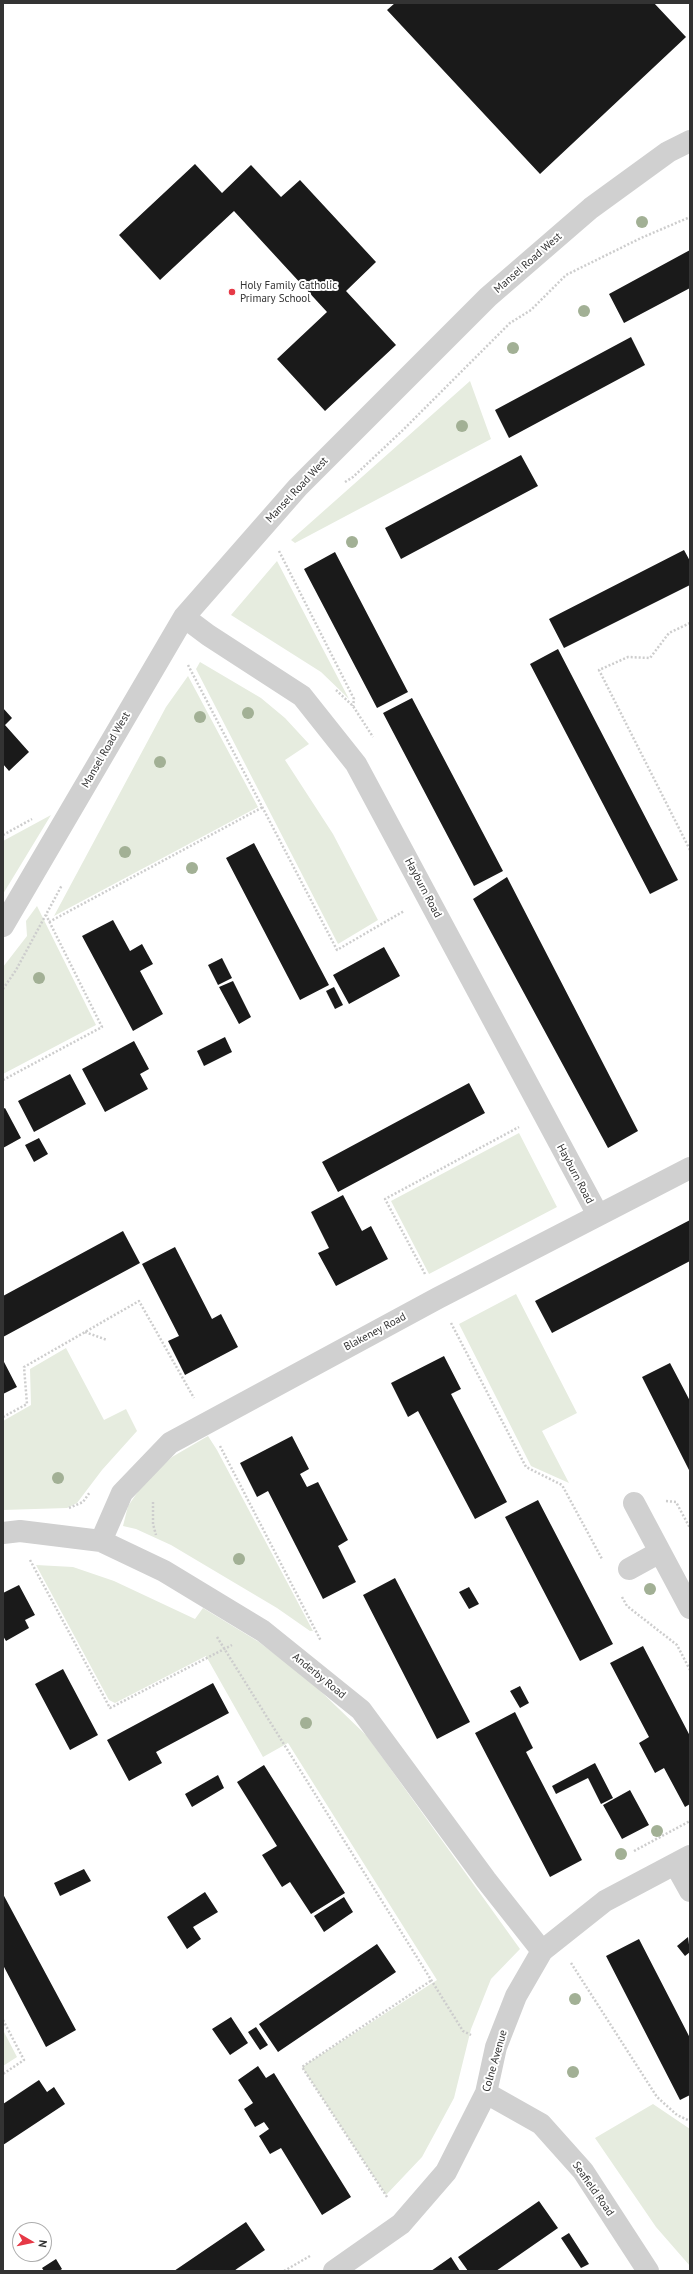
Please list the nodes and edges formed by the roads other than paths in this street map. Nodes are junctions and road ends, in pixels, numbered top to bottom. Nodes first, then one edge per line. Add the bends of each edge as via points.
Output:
1 (690, 141) edge
2 (184, 617) junction
3 (3, 926) edge
4 (690, 1168) edge
5 (598, 1215) junction
6 (634, 1503) dead end
7 (9, 1533) edge
8 (101, 1541) junction
9 (660, 1552) junction
10 (629, 1569) dead end
11 (690, 1608) edge
12 (683, 1860) edge
13 (690, 1891) edge
14 (549, 1946) junction
15 (486, 2093) junction
16 (334, 2271) edge
17 (648, 2271) edge

1 - 2 street, Mansel Road West via 668,152 592,208 488,297 298,487
2 - 3 street, Mansel Road West
2 - 5 street, Hayburn Road via 302,696 356,764
4 - 5 street, Blakeney Road
5 - 8 street, Blakeney Road via 438,1298 170,1444 122,1493
6 - 9 street
7 - 8 street, Anderby Road
8 - 14 street, Anderby Road via 164,1571 264,1631 361,1710 486,1880
9 - 10 street
9 - 11 street
12 - 13 street
12 - 14 street, Colne Avenue via 605,1901
14 - 15 street, Colne Avenue via 516,1996 496,2047
15 - 16 street, Colne Avenue via 446,2172 413,2211 401,2224
15 - 17 street, Seafield Road via 541,2124 583,2171

